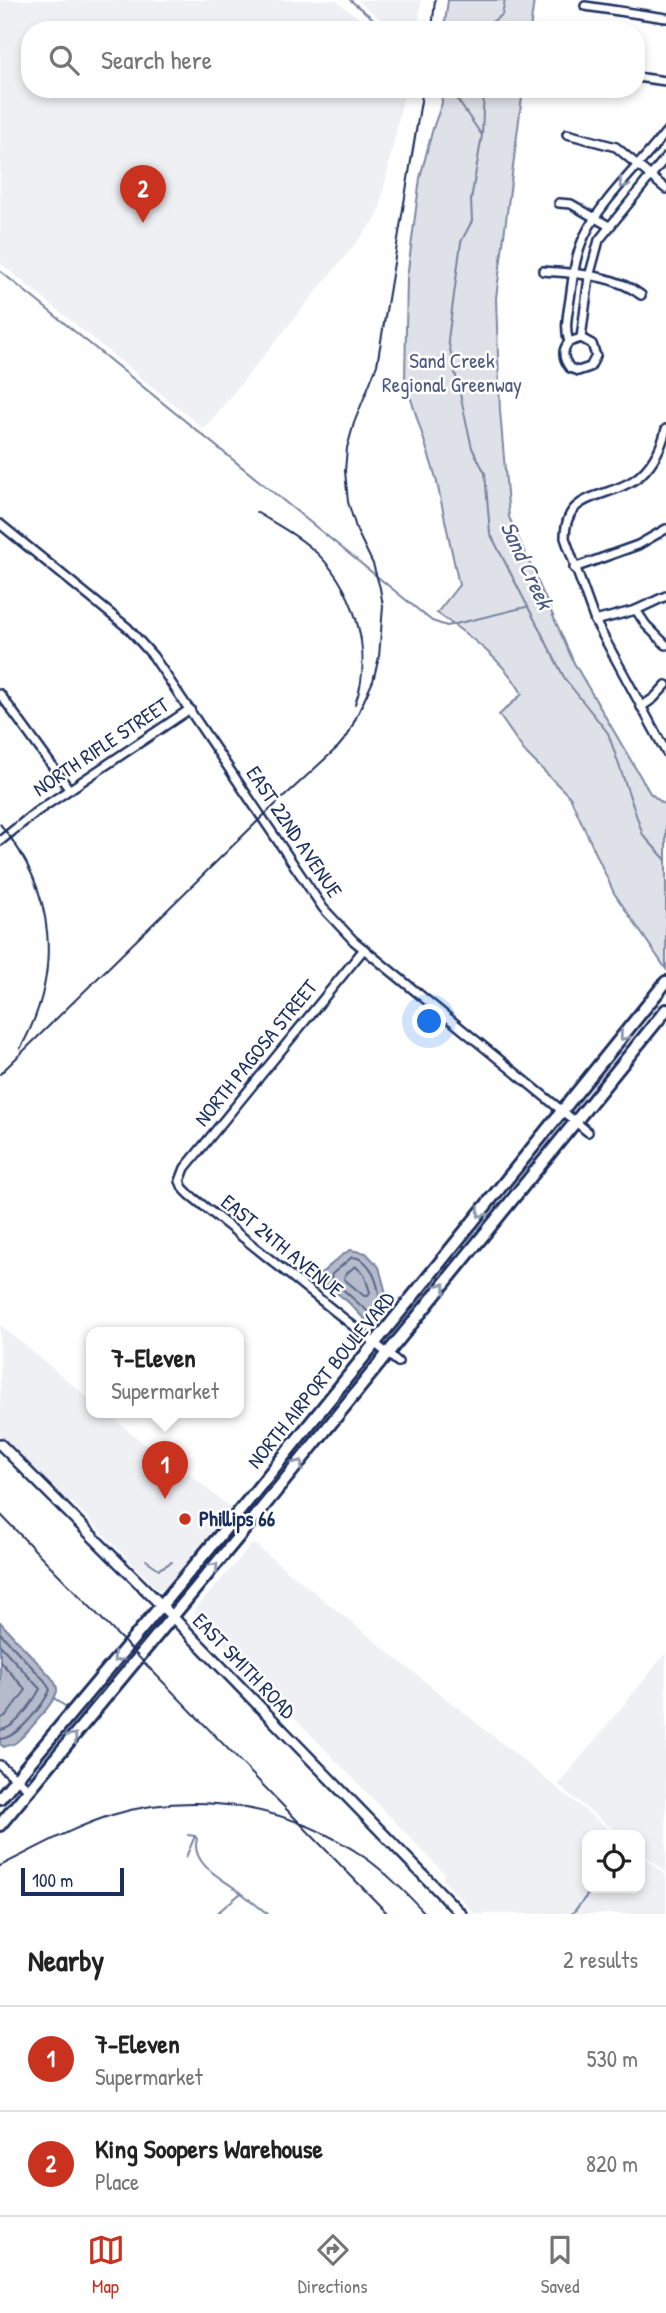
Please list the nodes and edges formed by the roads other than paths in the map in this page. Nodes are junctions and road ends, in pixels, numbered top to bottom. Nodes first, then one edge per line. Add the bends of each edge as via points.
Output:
1 (585, 6) dead end
2 (666, 18) edge
3 (645, 78) edge
4 (666, 81) edge
5 (666, 132) edge
6 (567, 134) dead end
7 (666, 157) edge
8 (638, 166) junction
9 (650, 176) junction
10 (666, 189) edge
11 (559, 203) dead end
12 (597, 217) junction
13 (609, 226) junction
14 (543, 271) dead end
15 (573, 274) junction
16 (589, 277) junction
17 (641, 295) dead end
18 (581, 338) junction
19 (569, 342) junction
20 (666, 429) edge
21 (0, 524) edge
22 (666, 529) edge
23 (574, 568) junction
24 (666, 596) edge
25 (636, 610) junction
26 (595, 621) junction
27 (666, 645) edge
28 (666, 685) edge
29 (0, 694) edge
30 (641, 708) junction
31 (190, 709) junction
32 (666, 752) edge
33 (69, 789) junction
34 (0, 841) edge
35 (364, 949) junction
36 (666, 982) edge
37 (666, 1010) edge
38 (564, 1111) junction
39 (576, 1121) junction
40 (589, 1132) dead end
41 (180, 1181) joint
42 (375, 1344) junction
43 (388, 1354) junction
44 (398, 1362) dead end
45 (0, 1444) edge
46 (161, 1605) junction
47 (173, 1618) junction
48 (0, 1765) edge
49 (17, 1779) junction
50 (30, 1790) junction
51 (0, 1798) edge
52 (0, 1825) edge
53 (461, 1914) edge

1 - 2 street
3 - 4 street
5 - 8 street
6 - 8 street via 616,147
7 - 9 street
8 - 9 street
8 -> 12 street
9 - 10 street
9 - 13 street
11 - 12 street
12 - 13 street
12 - 15 street via 583,239
13 - 16 street via 595,251
14 - 15 street
15 - 16 street
15 - 19 street via 566,332
16 - 17 street via 616,281
16 - 18 street
18 - 19 street
18 - 19 street via 592,344 596,355 584,370 567,365 563,353
20 - 23 street via 656,455 634,480 577,505 568,514 565,538
21 - 31 street, EAST 22ND AVENUE via 128,628
22 - 23 street via 638,545
23 - 26 street
24 - 25 street
25 - 26 street
25 - 27 street
26 - 30 street
28 - 30 street
29 - 33 street
30 - 32 street
31 - 33 street, NORTH RIFLE STREET
31 - 35 street, EAST 22ND AVENUE via 323,908
33 - 34 street, NORTH RIFLE STREET
35 - 38 street, EAST 22ND AVENUE
35 - 41 street, NORTH PAGOSA STREET via 184,1168
36 -> 38 main road, NORTH AIRPORT BOULEVARD
37 - 39 main road, NORTH AIRPORT BOULEVARD
38 - 39 street, EAST 22ND AVENUE
38 -> 42 main road, NORTH AIRPORT BOULEVARD
39 - 40 street, EAST 22ND AVENUE
43 -> 39 main road, NORTH AIRPORT BOULEVARD
41 - 42 street, EAST 24TH AVENUE via 190,1195
42 - 43 street, EAST 24TH AVENUE
42 - 46 main road, NORTH AIRPORT BOULEVARD
43 - 44 street, EAST 24TH AVENUE
47 -> 43 main road, NORTH AIRPORT BOULEVARD
45 - 46 street, EAST SMITH ROAD
46 - 47 street, EAST SMITH ROAD
46 -> 49 main road, NORTH AIRPORT BOULEVARD
50 -> 47 main road, NORTH AIRPORT BOULEVARD
47 - 53 street, EAST SMITH ROAD
48 - 49 street
49 - 50 street
49 - 51 main road, NORTH AIRPORT BOULEVARD
50 - 52 main road, NORTH AIRPORT BOULEVARD

